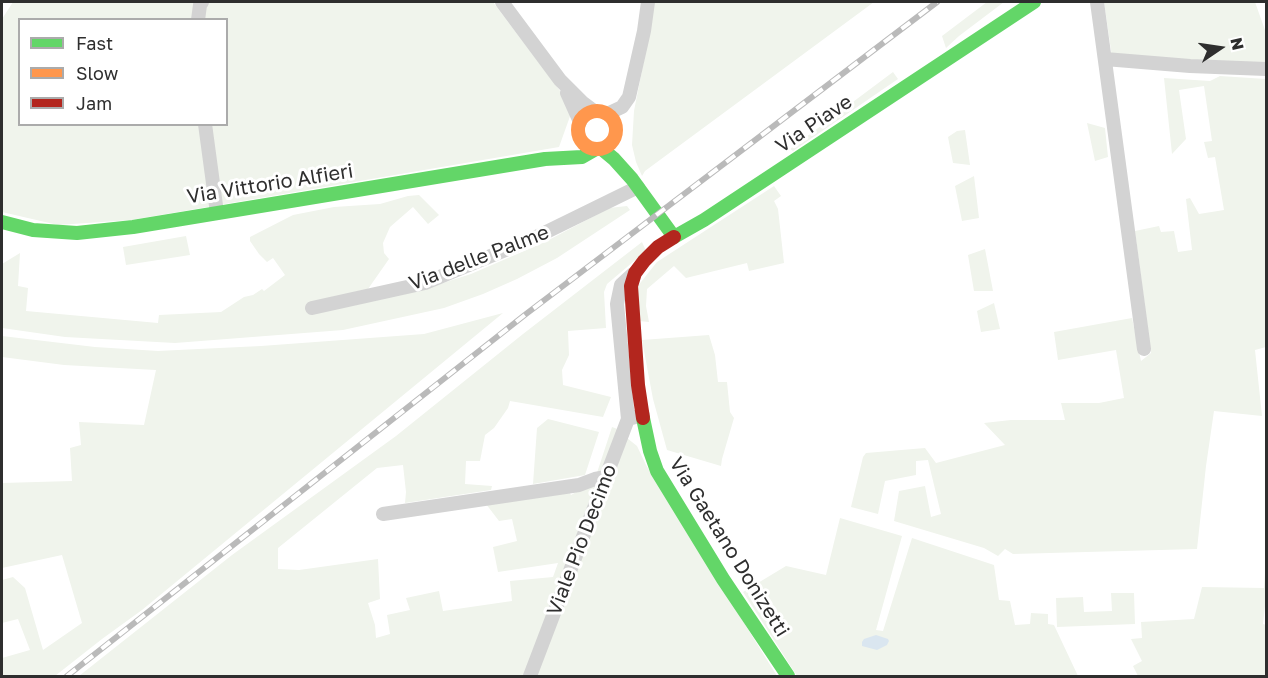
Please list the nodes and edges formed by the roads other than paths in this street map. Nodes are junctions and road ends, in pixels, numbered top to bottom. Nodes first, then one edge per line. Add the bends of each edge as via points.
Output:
1 (202, 2) edge
2 (502, 2) edge
3 (648, 2) edge
4 (1034, 2) edge
5 (1097, 2) edge
6 (198, 18) edge
7 (1105, 59) junction
8 (1266, 69) edge
9 (560, 80) junction
10 (600, 112) junction
11 (205, 126) edge
12 (579, 127) junction
13 (616, 132) junction
14 (599, 149) junction
15 (545, 159) junction
16 (635, 183) junction
17 (217, 213) junction
18 (2, 222) edge
19 (674, 237) junction
20 (635, 273) junction
21 (312, 308) dead end
22 (1144, 349) dead end
23 (643, 415) junction
24 (628, 419) junction
25 (606, 477) junction
26 (383, 514) dead end
27 (530, 676) edge
28 (788, 676) edge

1 - 6 street
2 - 9 street
3 - 10 street via 629,97 622,107
4 - 19 main road, Via Piave
5 - 7 street
7 - 8 street
7 - 22 street
9 - 10 street via 582,102
9 - 12 street via 575,107
10 - 12 main road via 588,113
10 - 13 main road via 614,122
11 - 17 street
12 - 14 main road via 584,144
12 - 15 main road via 568,148
13 - 14 main road via 612,143
13 - 16 main road
14 - 15 main road via 582,157
14 - 16 main road via 614,159
15 - 17 main road, Via Vittorio Alfieri
16 - 19 main road
16 - 21 street, Via delle Palme via 532,239 425,283
17 - 18 main road, Via Vittorio Alfieri via 77,233 33,230
19 - 20 main road via 658,247
20 - 23 main road, Via Gaetano Donizetti via 631,300
20 - 24 street via 621,285 617,304
23 - 24 street
23 - 28 main road, Via Gaetano Donizetti via 657,471
24 - 25 street, Viale Pio Decimo
25 - 26 street via 579,485
25 - 27 street, Viale Pio Decimo

